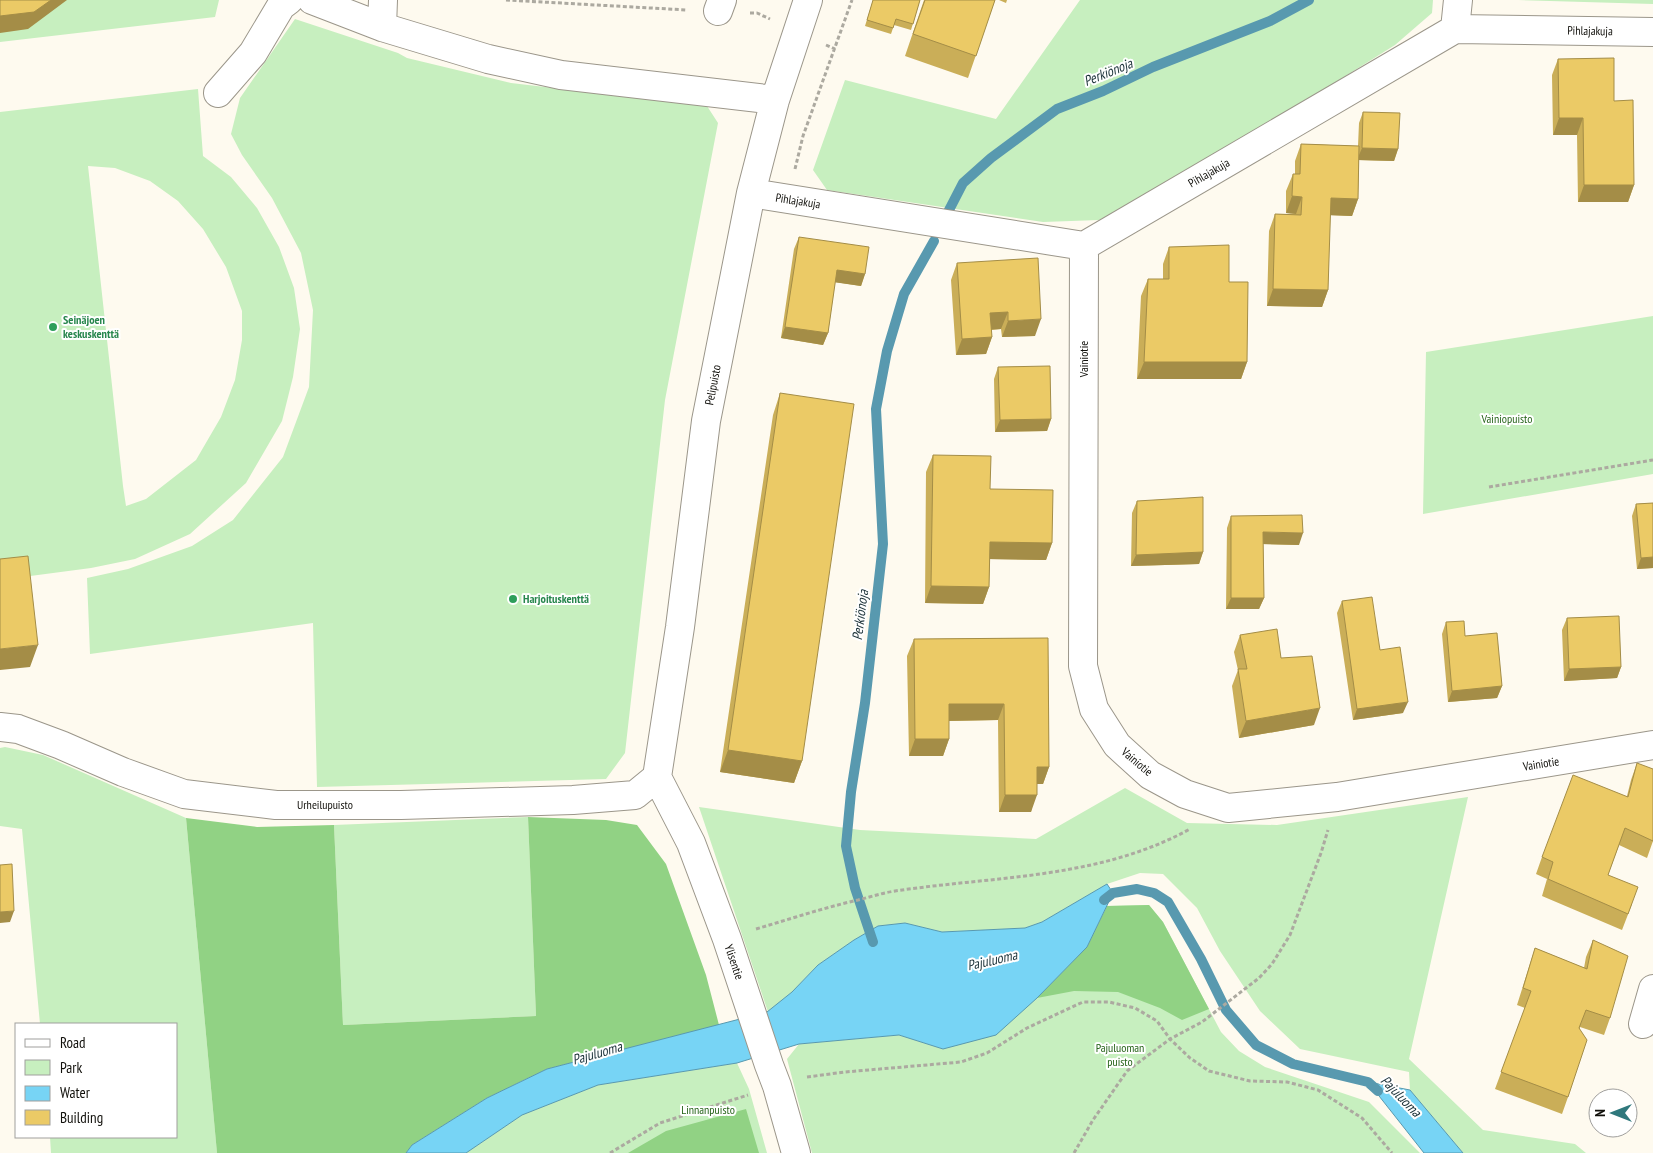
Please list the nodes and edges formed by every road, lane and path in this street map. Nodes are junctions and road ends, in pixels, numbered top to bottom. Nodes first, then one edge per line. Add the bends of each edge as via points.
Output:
1 (289, 0) edge
2 (312, 0) edge
3 (383, 0) edge
4 (506, 0) edge
5 (808, 0) edge
6 (852, 0) edge
7 (1458, 0) edge
8 (720, 6) edge
9 (382, 27) junction
10 (1455, 29) junction
11 (797, 31) junction
12 (1653, 32) edge
13 (835, 48) junction
14 (218, 93) dead end
15 (775, 100) junction
16 (751, 193) junction
17 (787, 199) junction
18 (1084, 246) junction
19 (1653, 460) edge
20 (1489, 487) dead end
21 (0, 728) edge
22 (1653, 745) edge
23 (657, 777) junction
24 (1337, 797) junction
25 (1228, 808) junction
26 (727, 939) junction
27 (1653, 989) edge
28 (1643, 1024) dead end
29 (1170, 1039) junction
30 (773, 1075) junction
31 (610, 1153) edge
32 (796, 1153) edge
33 (1074, 1153) edge
34 (1392, 1153) edge

1 - 14 street via 281,6 253,53
2 - 9 street
3 - 9 street
4 - 8 path
5 - 11 street, Pelipuisto
6 - 13 path
7 - 10 street
8 - 11 path via 757,13
9 - 15 street via 488,59 561,75
10 - 12 street, Pihlajakuja
10 - 18 street, Pihlajakuja
11 - 13 path
11 - 15 street, Pelipuisto
13 - 17 path via 803,136
15 - 16 street, Pelipuisto
16 - 17 street, Pihlajakuja
16 - 23 street, Pelipuisto via 706,421
17 - 18 street, Pihlajakuja
18 - 25 street, Vainiotie via 1083,666 1094,709 1117,745 1150,775 1185,794
19 - 20 path
21 - 23 street, Urheilupuisto via 18,729 184,794 276,805 573,800 635,795
22 - 24 street, Vainiotie
23 - 26 street, Ylisentie via 691,842
24 - 25 street, Vainiotie
24 - 29 path via 1321,853 1290,935 1272,964 1243,992 1202,1022
25 - 26 path via 1170,840 1118,859 1073,870 893,891 820,909
26 - 30 street, Ylisentie
27 - 28 street
29 - 30 path via 1157,1022 1135,1008 1109,1002 1083,1002 1027,1028 988,1053 961,1062 796,1078
29 - 33 path via 1127,1071
29 - 34 path via 1208,1071 1250,1081 1288,1082 1318,1090 1362,1118
30 - 31 path via 660,1123
30 - 32 street, Ylisentie

